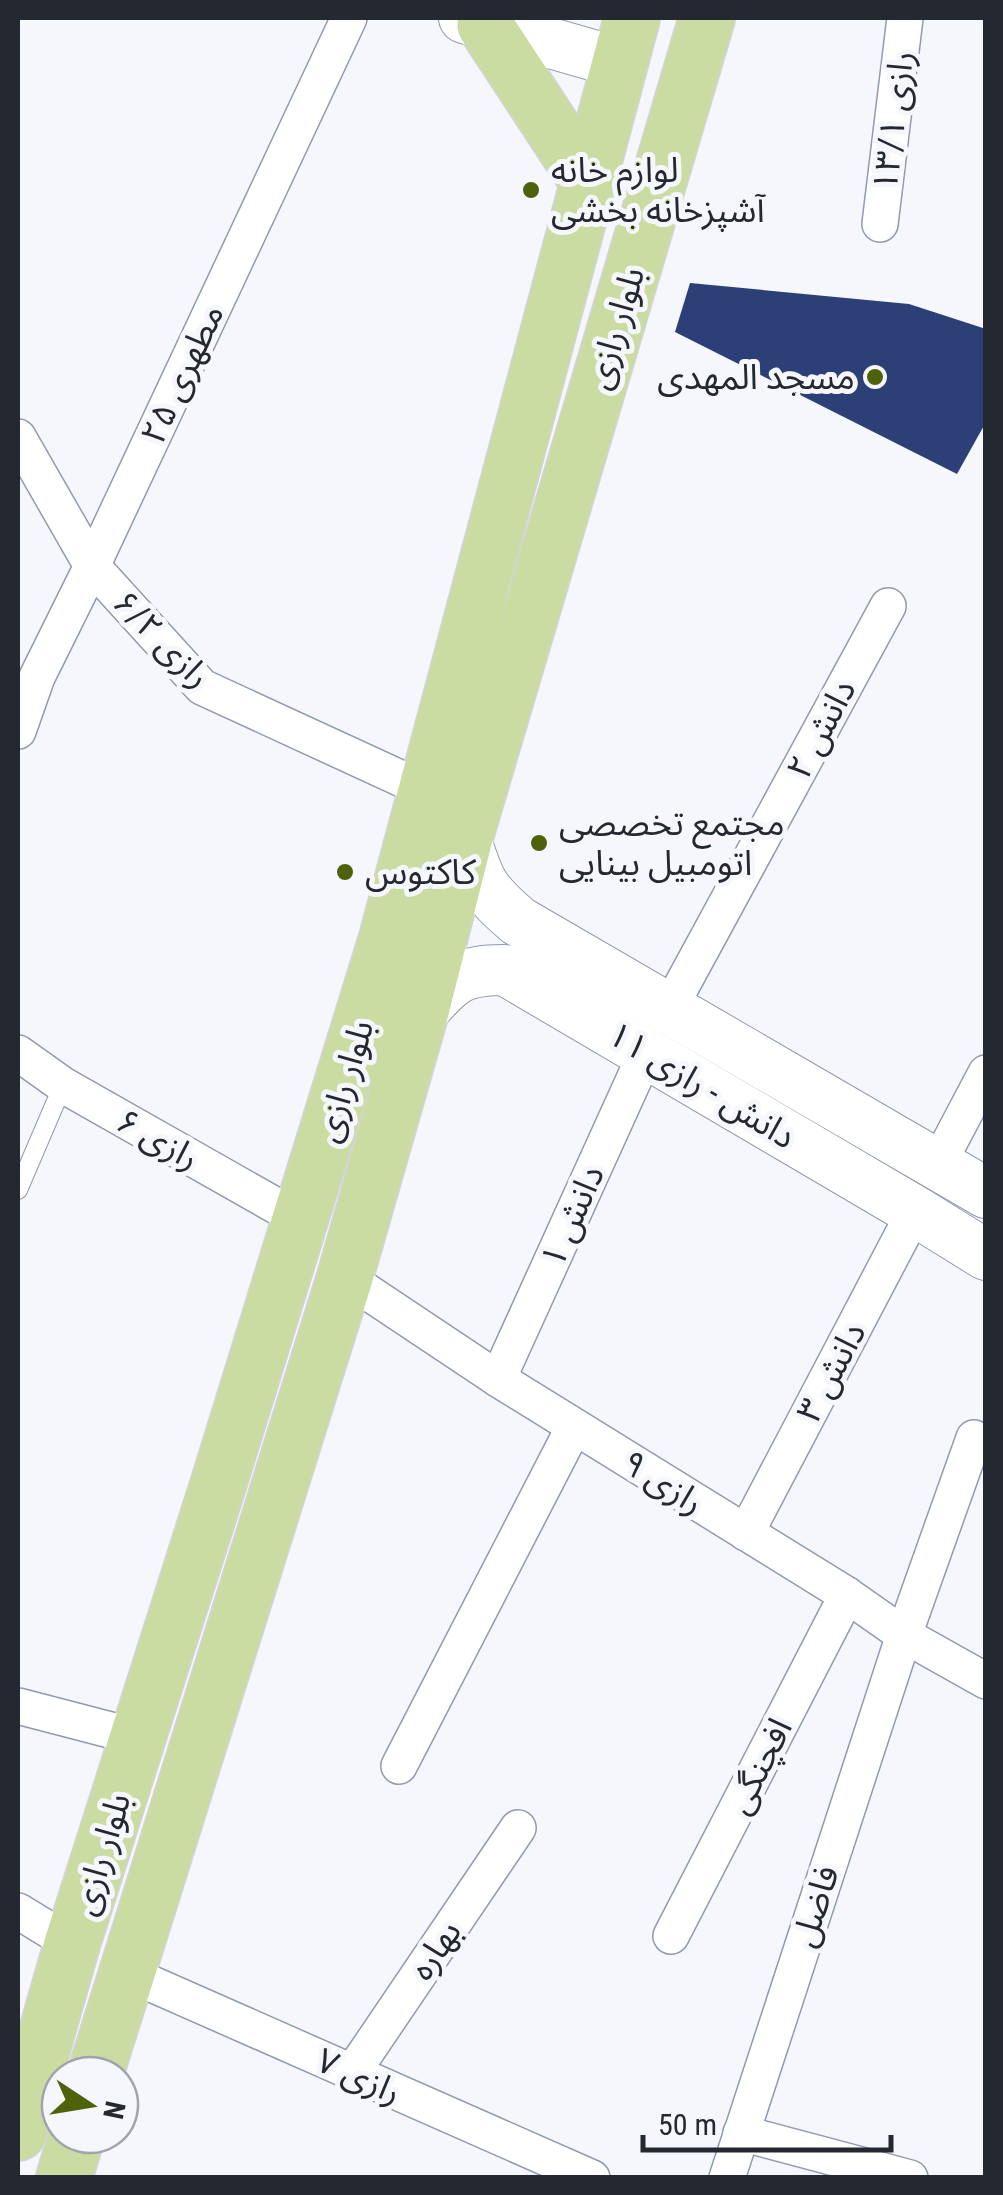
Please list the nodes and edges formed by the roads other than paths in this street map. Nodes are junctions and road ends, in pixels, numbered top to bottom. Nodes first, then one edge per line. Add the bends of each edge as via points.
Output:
1 (349, 18) edge
2 (906, 18) edge
3 (700, 19) edge
4 (475, 21) edge
5 (626, 40) edge
6 (688, 82) junction
7 (588, 182) junction
8 (880, 224) dead end
9 (18, 437) edge
10 (92, 566) junction
11 (888, 606) dead end
12 (27, 672) edge
13 (18, 731) edge
14 (428, 791) junction
15 (465, 837) junction
16 (604, 971) junction
17 (669, 1009) junction
18 (420, 1015) junction
19 (584, 1016) junction
20 (646, 1053) junction
21 (18, 1054) edge
22 (986, 1073) edge
23 (63, 1085) junction
24 (938, 1164) junction
25 (18, 1190) edge
26 (986, 1192) edge
27 (915, 1211) junction
28 (301, 1220) junction
29 (986, 1256) edge
30 (345, 1276) junction
31 (498, 1379) junction
32 (574, 1426) junction
33 (974, 1438) dead end
34 (220, 1479) junction
35 (276, 1497) junction
36 (746, 1533) junction
37 (846, 1596) junction
38 (904, 1635) junction
39 (986, 1681) edge
40 (18, 1706) edge
41 (137, 1738) junction
42 (399, 1766) dead end
43 (518, 1828) dead end
44 (18, 1911) edge
45 (672, 1936) dead end
46 (72, 1944) junction
47 (127, 1973) junction
48 (102, 2055) edge
49 (352, 2073) junction
50 (741, 2132) junction
51 (18, 2134) edge
52 (592, 2178) edge
53 (727, 2178) edge
54 (910, 2178) edge

1 - 10 street, مطهری ۲۵
2 - 8 street, رازی ۱۳/۱
3 - 6 main road, بلوار رازی
4 - 5 street
4 - 7 main road
5 - 6 main road
5 - 7 main road, بلوار رازی
6 - 15 main road, بلوار رازی
7 - 14 main road, بلوار رازی
9 - 10 street, رازی ۶/۲
10 - 12 street, مطهری ۲۵
10 - 14 street, رازی ۶/۲ via 202,687
11 - 17 street, دانش ۲
12 - 13 street, مطهری ۲۵
14 - 28 main road, بلوار رازی
15 - 16 street, دانش - رازی ۱۱ via 479,882 496,902
15 - 18 main road, بلوار رازی
16 - 17 street, دانش - رازی ۱۱
16 - 19 street
17 - 24 street, دانش - رازی ۱۱
18 - 19 street, دانش - رازی ۱۱ via 450,981 504,970
18 - 30 main road, بلوار رازی
19 - 20 street, دانش - رازی ۱۱
20 - 27 street, دانش - رازی ۱۱
20 - 31 street, دانش ۱
21 - 23 street, رازی ۶
22 - 24 street
23 - 25 lane
23 - 28 street, رازی ۶
24 - 26 street, دانش - رازی ۱۱
27 - 29 street, دانش - رازی ۱۱
27 - 36 street, دانش ۳
28 - 34 main road, بلوار رازی
30 - 31 street, رازی ۹
30 - 35 main road, بلوار رازی
31 - 32 street, رازی ۹
32 - 36 street, رازی ۹
32 - 42 street
33 - 38 street, فاضل
34 - 35 main road
34 - 41 main road, بلوار رازی
35 - 47 main road, بلوار رازی
36 - 37 street, رازی ۹
37 - 38 street, رازی ۹
37 - 45 street, افچنگی
38 - 39 street, رازی ۹
38 - 50 street, فاضل
40 - 41 street
41 - 46 main road, بلوار رازی
43 - 49 street, بهاره
44 - 46 street
46 - 51 main road, بلوار رازی
47 - 48 main road, بلوار رازی
47 - 49 street, رازی ۷
49 - 52 street, رازی ۷
50 - 53 street, فاضل
50 - 54 street

